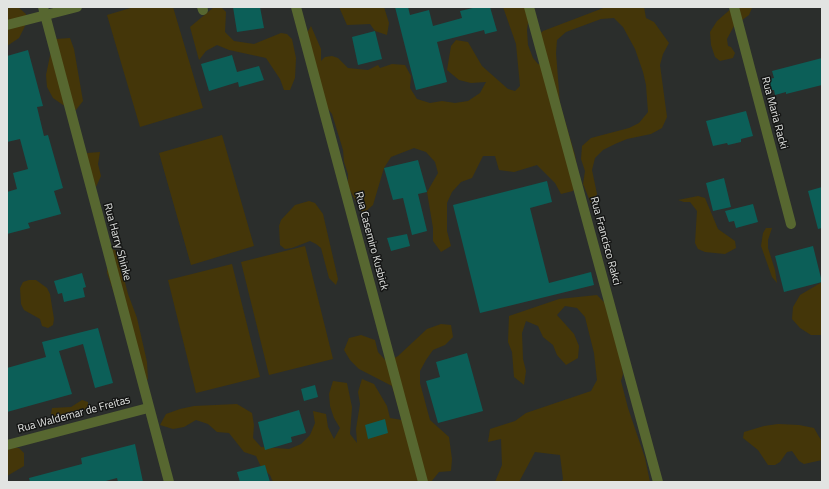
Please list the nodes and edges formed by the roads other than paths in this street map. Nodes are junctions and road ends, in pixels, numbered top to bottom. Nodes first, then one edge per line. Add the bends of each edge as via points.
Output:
1 (77, 7) edge
2 (296, 7) edge
3 (529, 7) edge
4 (734, 7) edge
5 (44, 11) edge
6 (7, 25) edge
7 (791, 224) dead end
8 (148, 408) junction
9 (7, 445) edge
10 (169, 482) edge
11 (423, 482) edge
12 (658, 482) edge

1 - 5 street
2 - 11 street, Rua Casemiro Kusbick
3 - 12 street, Rua Francisco Rakci
4 - 7 street, Rua Maria Racki
5 - 6 street
5 - 8 street, Rua Harry Shinke
8 - 9 street, Rua Waldemar de Freitas
8 - 10 street, Rua Harry Shinke

